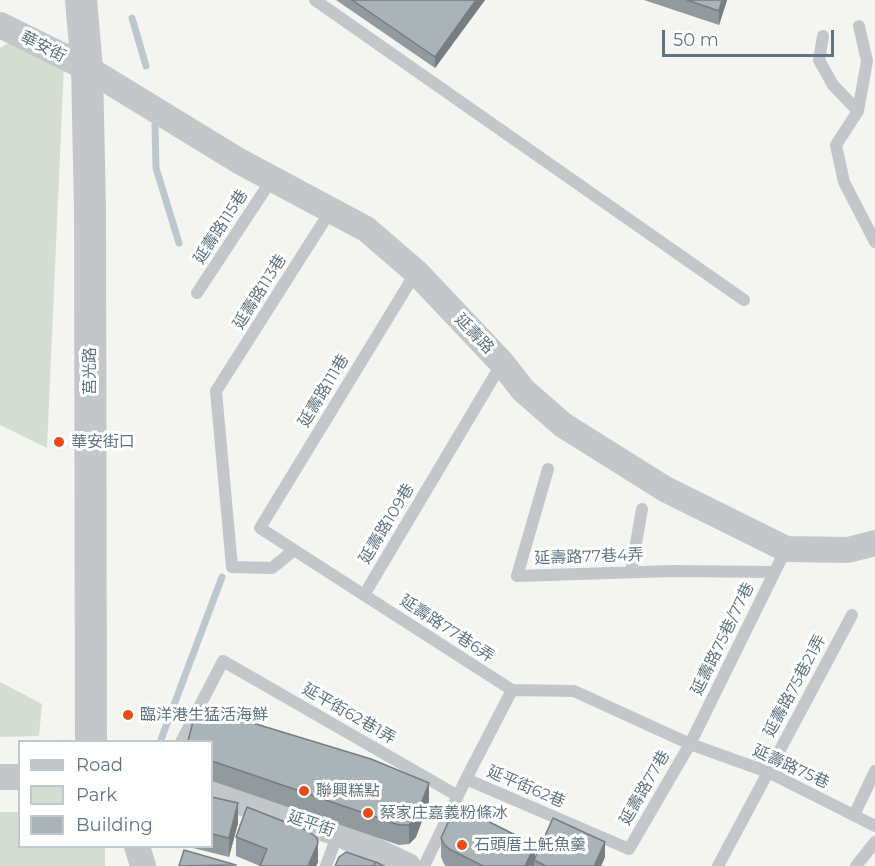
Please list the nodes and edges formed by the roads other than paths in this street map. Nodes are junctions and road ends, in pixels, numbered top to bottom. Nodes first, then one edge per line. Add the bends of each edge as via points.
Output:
1 (81, 0) edge
2 (315, 0) edge
3 (0, 25) edge
4 (859, 26) dead end
5 (823, 36) dead end
6 (87, 68) junction
7 (858, 111) junction
8 (272, 179) junction
9 (331, 210) junction
10 (875, 242) edge
11 (416, 272) junction
12 (197, 293) dead end
13 (744, 300) dead end
14 (502, 363) junction
15 (548, 469) dead end
16 (642, 509) dead end
17 (875, 543) edge
18 (293, 551) junction
19 (780, 560) junction
20 (632, 572) junction
21 (364, 595) junction
22 (852, 615) dead end
23 (512, 690) junction
24 (91, 740) edge
25 (182, 740) edge
26 (690, 744) junction
27 (875, 771) edge
28 (768, 772) junction
29 (0, 777) edge
30 (18, 777) edge
31 (466, 779) junction
32 (213, 792) edge
33 (458, 796) junction
34 (854, 815) junction
35 (875, 826) edge
36 (338, 833) junction
37 (875, 842) edge
38 (138, 848) edge
39 (629, 849) joint
40 (143, 866) edge
41 (326, 866) edge
42 (408, 866) edge
43 (424, 866) edge
44 (718, 866) edge
45 (856, 866) edge

1 - 6 street, 莒光路
2 - 13 lane
3 - 6 street, 華安街
4 - 7 lane via 867,61
5 - 7 lane via 819,60 833,86
6 - 8 street, 延壽路
6 - 24 street, 莒光路
7 - 10 lane via 836,145 844,183
8 - 9 street, 延壽路
8 - 12 lane, 延壽路115巷
9 - 11 street, 延壽路 via 366,229
9 - 18 lane, 延壽路113巷 via 216,391 232,567 272,568
11 - 14 street, 延壽路
11 - 18 lane, 延壽路111巷 via 260,528
14 - 19 street, 延壽路 via 523,390 563,425
14 - 21 lane, 延壽路109巷
15 - 20 lane, 延壽路77巷4弄 via 517,576
16 - 20 lane
17 - 19 street, 延壽路
18 - 21 lane
19 - 20 lane, 延壽路77巷4弄
19 - 26 lane, 延壽路75巷/77巷
21 - 23 lane, 延壽路77巷6弄
22 - 28 lane, 延壽路75巷21弄
23 - 26 lane via 574,691
23 - 31 lane
25 - 33 lane, 延平街62巷1弄 via 223,661
26 - 28 lane, 延壽路75巷
26 - 39 lane, 延壽路77巷
27 - 34 lane
28 - 34 lane, 延壽路75巷
28 - 44 lane, 延壽路75巷21弄
29 - 30 street
31 - 33 lane, 延平街62巷
31 - 39 lane, 延平街62巷
32 - 36 street, 延平街
33 - 43 lane, 延平街62巷
34 - 35 lane, 延壽路75巷
36 - 41 lane
36 - 42 street, 延平街
37 - 45 lane
38 - 40 street

